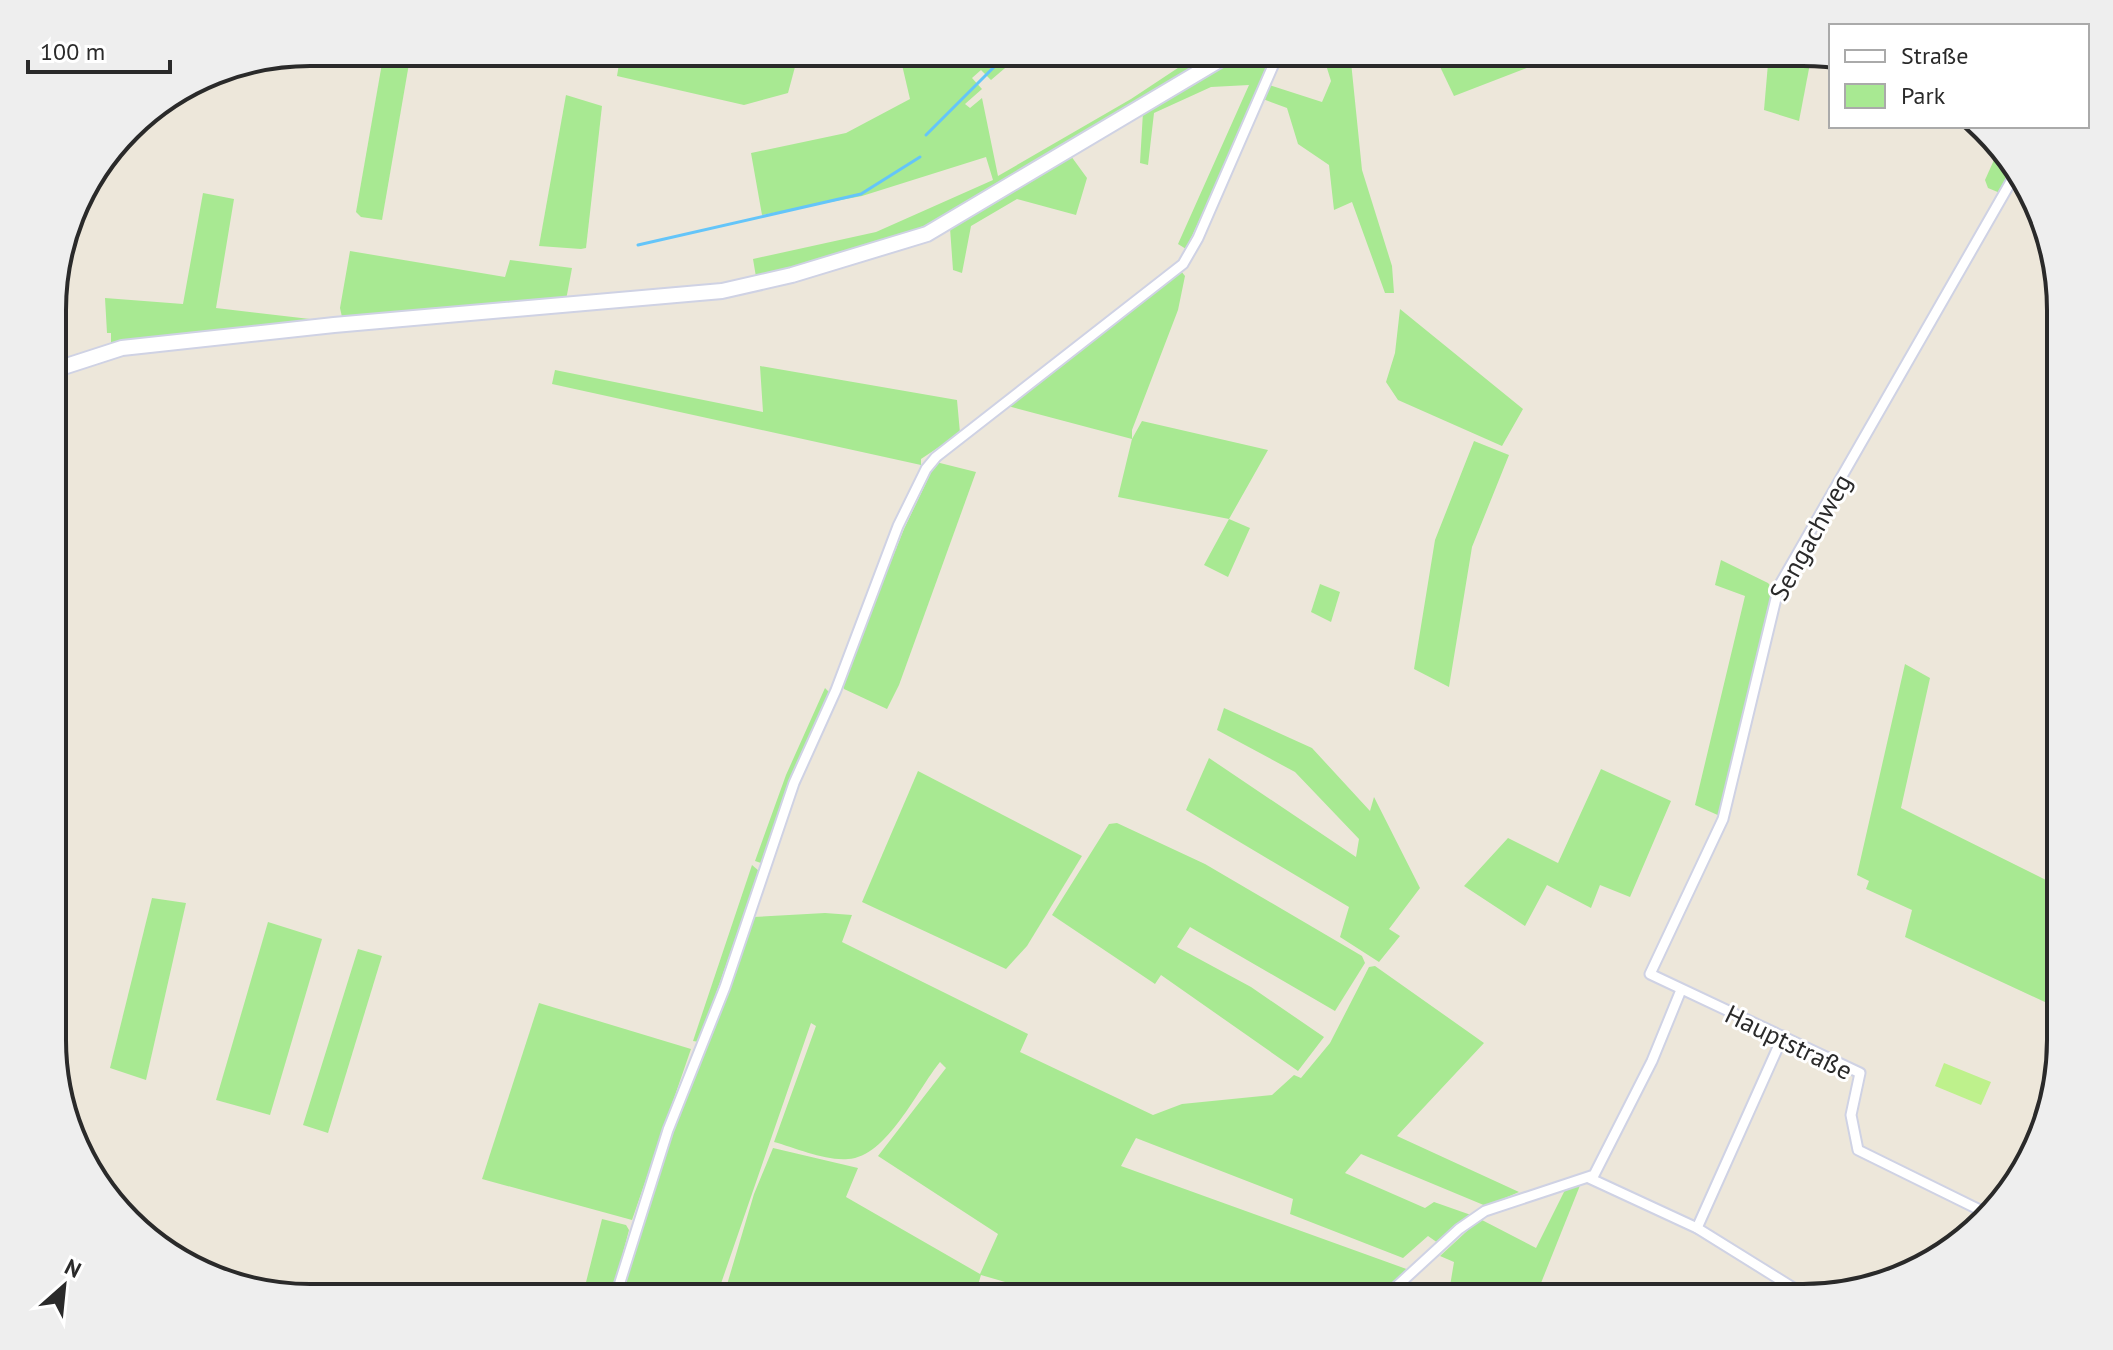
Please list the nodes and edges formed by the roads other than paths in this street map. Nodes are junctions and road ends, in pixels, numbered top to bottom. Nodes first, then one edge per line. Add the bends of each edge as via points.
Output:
1 (1209, 66) edge
2 (1273, 66) edge
3 (2010, 182) edge
4 (66, 366) edge
5 (1650, 974) joint
6 (1681, 990) junction
7 (1783, 1036) junction
8 (1589, 1178) junction
9 (1979, 1210) edge
10 (1697, 1228) junction
11 (1400, 1283) edge
12 (1786, 1283) edge
13 (619, 1284) edge

1 - 4 main road via 927,234 792,275 722,291 122,348
2 - 13 street via 1183,264 926,469 877,577 770,847 725,987 668,1130
3 - 5 street, Sengachweg via 1779,586 1723,819
5 - 6 street, Hauptstraße
6 - 7 street, Hauptstraße
6 - 8 street via 1636,1095 1599,1170
7 - 9 street, Hauptstraße via 1860,1073 1851,1115 1858,1150
7 - 10 street
8 - 10 street
8 - 11 street via 1485,1211
10 - 12 street

